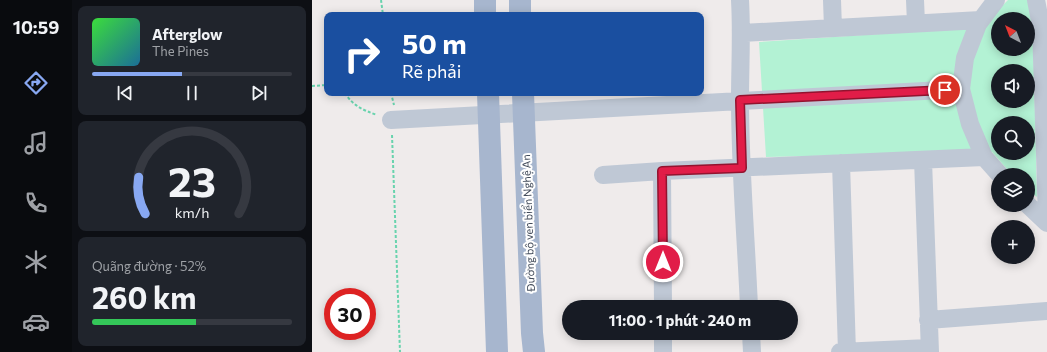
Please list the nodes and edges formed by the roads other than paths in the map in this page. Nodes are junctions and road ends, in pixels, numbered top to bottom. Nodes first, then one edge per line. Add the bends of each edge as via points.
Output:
1 (485, 0) edge
2 (520, 0) edge
3 (740, 0) edge
4 (832, 0) edge
5 (915, 0) edge
6 (996, 0) edge
7 (1036, 0) edge
8 (485, 12) edge
9 (520, 12) edge
10 (981, 20) junction
11 (916, 23) junction
12 (833, 28) junction
13 (742, 32) junction
14 (961, 89) junction
15 (740, 100) junction
16 (524, 103) edge
17 (488, 104) edge
18 (391, 120) road end
19 (984, 157) junction
20 (923, 160) junction
21 (841, 163) junction
22 (742, 168) junction
23 (994, 168) edge
24 (662, 171) junction
25 (603, 174) dead end
26 (1035, 211) edge
27 (1047, 219) edge
28 (1047, 223) edge
29 (663, 300) edge
30 (749, 300) edge
31 (1047, 311) edge
32 (928, 320) junction
33 (663, 340) edge
34 (751, 340) edge
35 (930, 350) edge
36 (497, 352) edge
37 (534, 352) edge
38 (663, 352) edge
39 (752, 352) edge
40 (840, 352) edge
41 (847, 352) edge

1 - 8 main road
2 - 9 main road
3 - 13 street
4 - 12 street
5 - 11 street
6 - 10 street
7 - 27 street via 1041,26
10 - 11 street
10 - 14 street via 965,58
11 - 12 street
12 - 13 street
13 - 15 street
14 - 15 street
14 - 19 street via 970,124
15 - 16 street
15 - 22 street
16 - 17 street
16 - 37 main road, Đường bộ ven biển Nghệ An
17 - 18 street
17 - 36 main road
19 - 20 street
19 - 23 street
20 - 21 street
20 - 32 street
21 - 22 street
21 - 41 street
22 - 24 street
22 - 30 street
24 - 25 street
24 - 29 street
26 - 28 street
31 - 32 street
32 - 35 street
33 - 38 street
34 - 39 street
35 - 41 street
40 - 41 street

